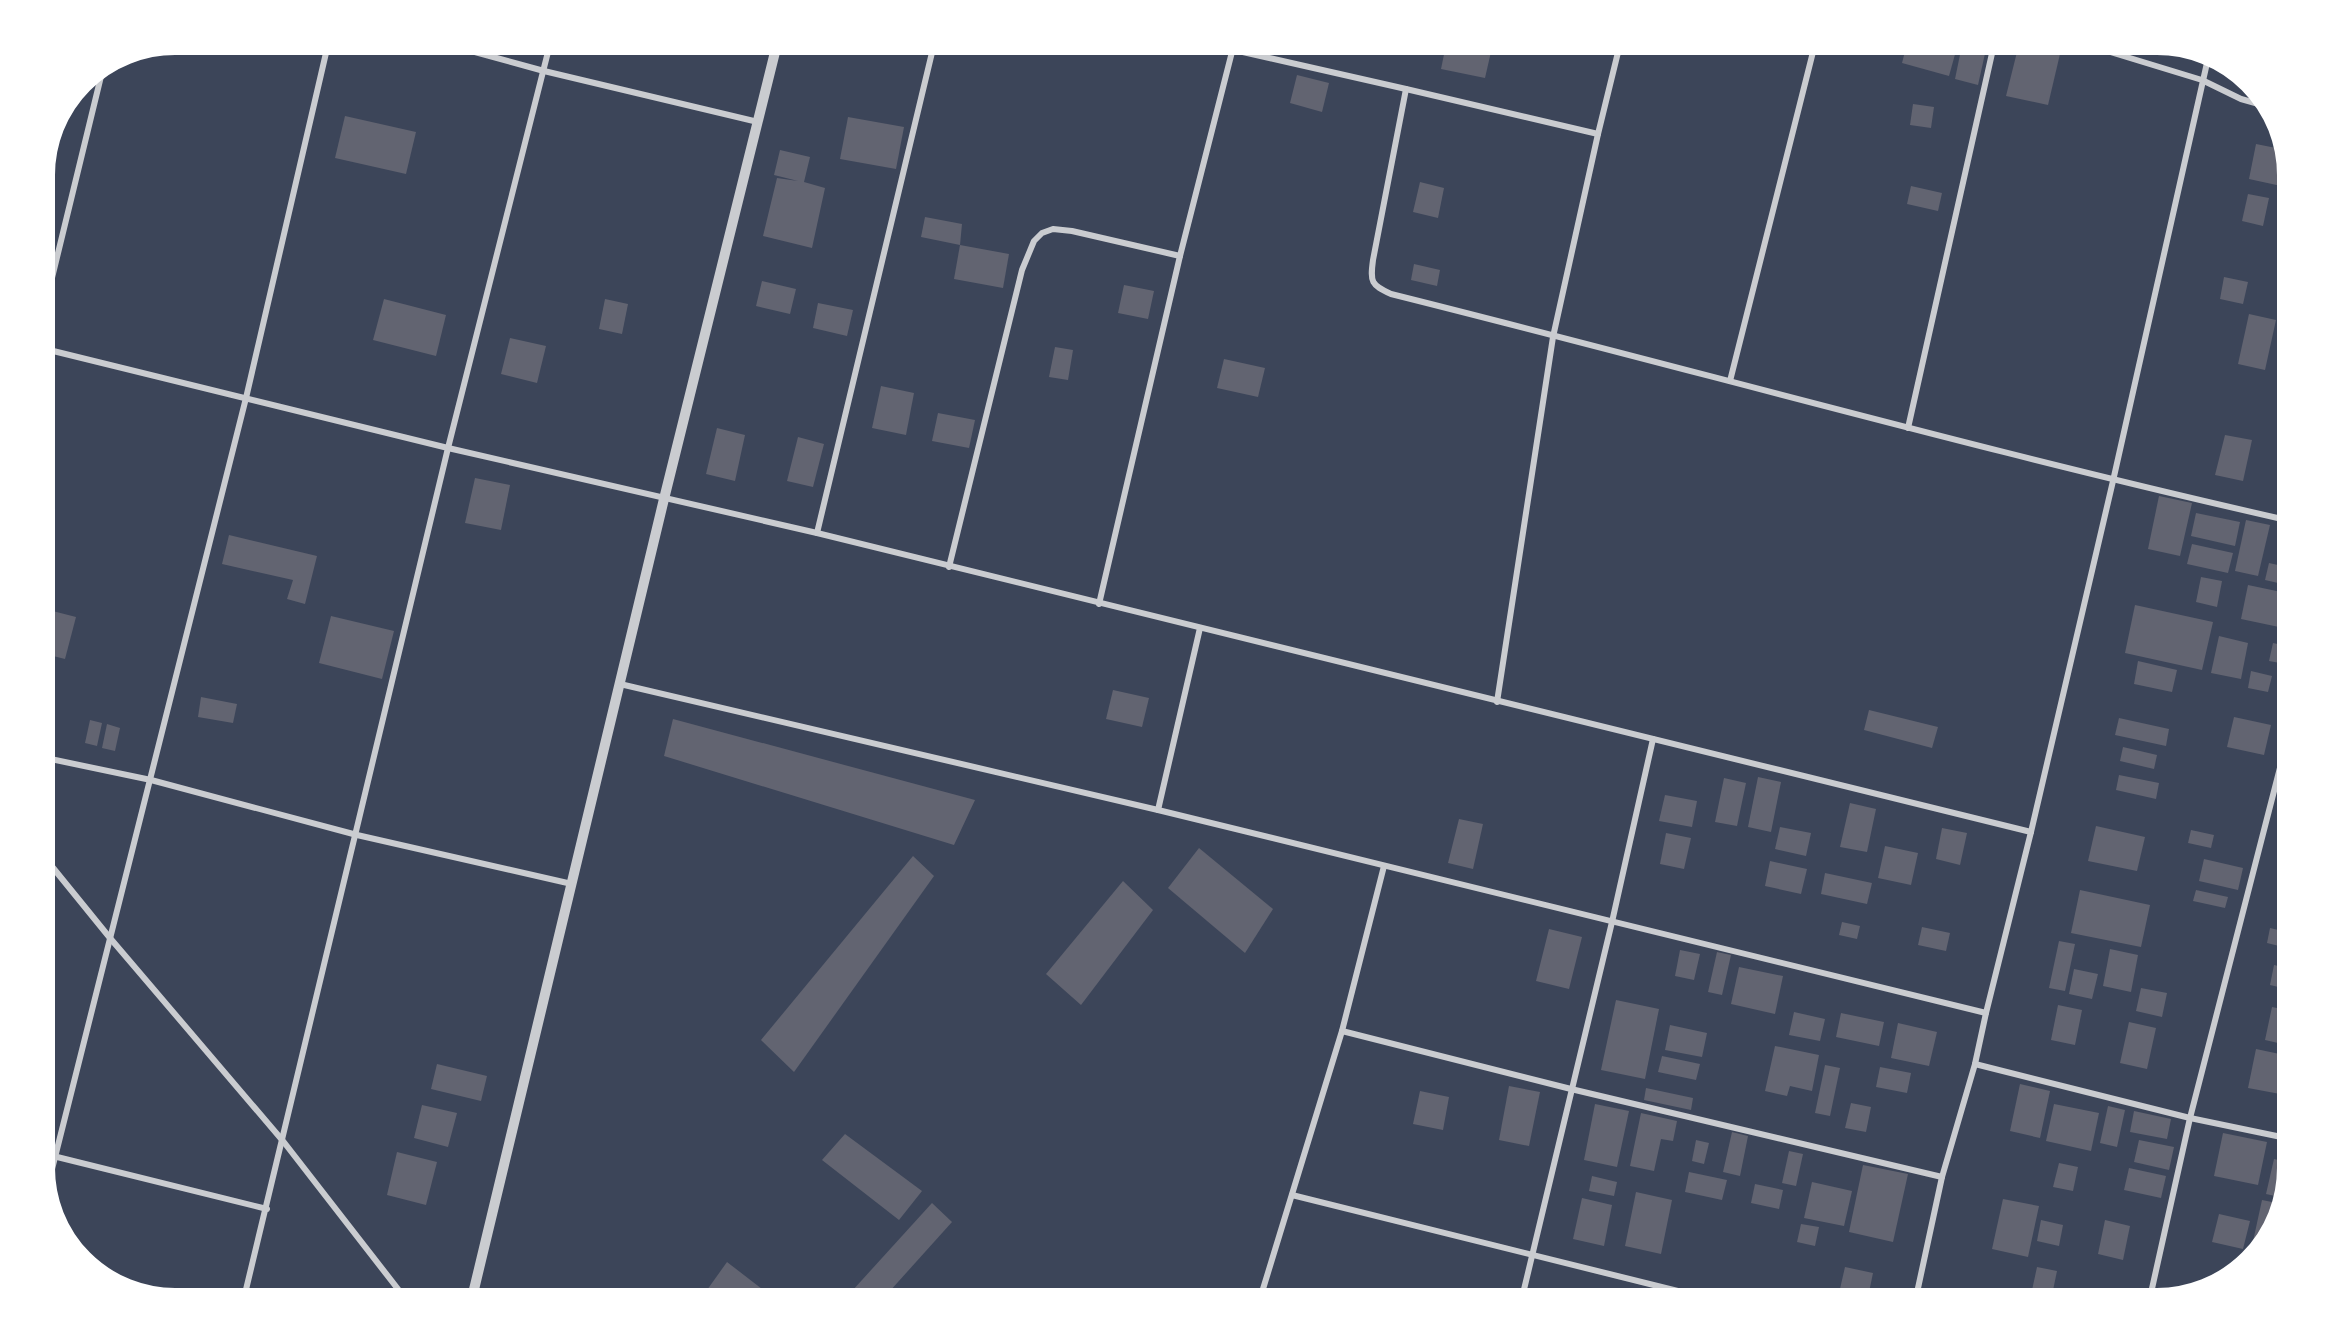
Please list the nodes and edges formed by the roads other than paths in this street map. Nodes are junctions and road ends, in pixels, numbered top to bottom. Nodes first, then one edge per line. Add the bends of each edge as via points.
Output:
1 (326, 51) edge
2 (471, 51) edge
3 (549, 51) edge
4 (775, 51) edge
5 (932, 51) edge
6 (1233, 51) edge
7 (1238, 51) edge
8 (1619, 51) edge
9 (1813, 51) edge
10 (1993, 51) edge
11 (2107, 51) edge
12 (2207, 62) edge
13 (544, 71) junction
14 (101, 76) edge
15 (2202, 80) junction
16 (1406, 88) junction
17 (2258, 104) edge
18 (758, 122) junction
19 (1598, 134) junction
20 (1180, 256) junction
21 (51, 282) edge
22 (1553, 337) junction
23 (51, 350) edge
24 (1730, 381) junction
25 (246, 398) junction
26 (1908, 428) junction
27 (448, 448) junction
28 (2113, 481) junction
29 (664, 498) junction
30 (2281, 520) edge
31 (817, 533) junction
32 (949, 567) junction
33 (1099, 604) junction
34 (1200, 628) junction
35 (620, 684) junction
36 (1497, 702) junction
37 (1653, 739) junction
38 (51, 759) edge
39 (2281, 764) edge
40 (151, 780) junction
41 (1158, 810) junction
42 (2031, 832) junction
43 (357, 835) junction
44 (51, 865) edge
45 (1383, 866) junction
46 (572, 884) junction
47 (1612, 922) junction
48 (110, 938) junction
49 (1986, 1013) junction
50 (1342, 1031) junction
51 (1975, 1064) junction
52 (1570, 1089) junction
53 (2190, 1118) junction
54 (2281, 1137) edge
55 (283, 1141) junction
56 (51, 1156) edge
57 (55, 1157) junction
58 (51, 1173) edge
59 (1942, 1177) junction
60 (1292, 1194) junction
61 (267, 1209) junction
62 (1533, 1254) junction
63 (246, 1292) edge
64 (400, 1292) edge
65 (473, 1292) edge
66 (1262, 1292) edge
67 (1524, 1292) edge
68 (1683, 1292) edge
69 (1917, 1292) edge
70 (2151, 1292) edge

1 - 25 street
2 - 13 street
3 - 13 street
4 - 18 street
5 - 31 street
6 - 20 street
7 - 16 street
8 - 19 street
9 - 24 street
10 - 26 street
11 - 15 street
12 - 15 street
13 - 18 street
13 - 27 street
14 - 21 street
15 - 17 street
15 - 28 street
16 - 19 street
16 - 22 street via 1372,283 1391,294
18 - 29 street
19 - 22 street
20 - 32 street via 1053,229 1034,241 1022,270
20 - 33 street
22 - 24 street
22 - 36 street
23 - 25 street
24 - 26 street
25 - 27 street
25 - 40 street
26 - 28 street
27 - 29 street
27 - 43 street
28 - 30 street
28 - 42 street
29 - 31 street
29 - 35 street
31 - 32 street
32 - 33 street
33 - 34 street
34 - 36 street
34 - 41 street
35 - 41 street
35 - 46 street
36 - 37 street
37 - 42 street
37 - 47 street
38 - 40 street
39 - 53 street
40 - 43 street
40 - 48 street
41 - 45 street
42 - 49 street
43 - 46 street
43 - 55 street
44 - 48 street
45 - 47 street
45 - 50 street
46 - 65 street
47 - 49 street
47 - 52 street
48 - 55 street
48 - 57 street
49 - 51 street
50 - 52 street
50 - 60 street
51 - 53 street
51 - 59 street
52 - 59 street
52 - 62 street
53 - 54 street
53 - 70 street
55 - 61 street
55 - 64 street
56 - 57 street
57 - 58 street
57 - 61 street
59 - 69 street
60 - 62 street
60 - 66 street
61 - 63 street
62 - 67 street
62 - 68 street

